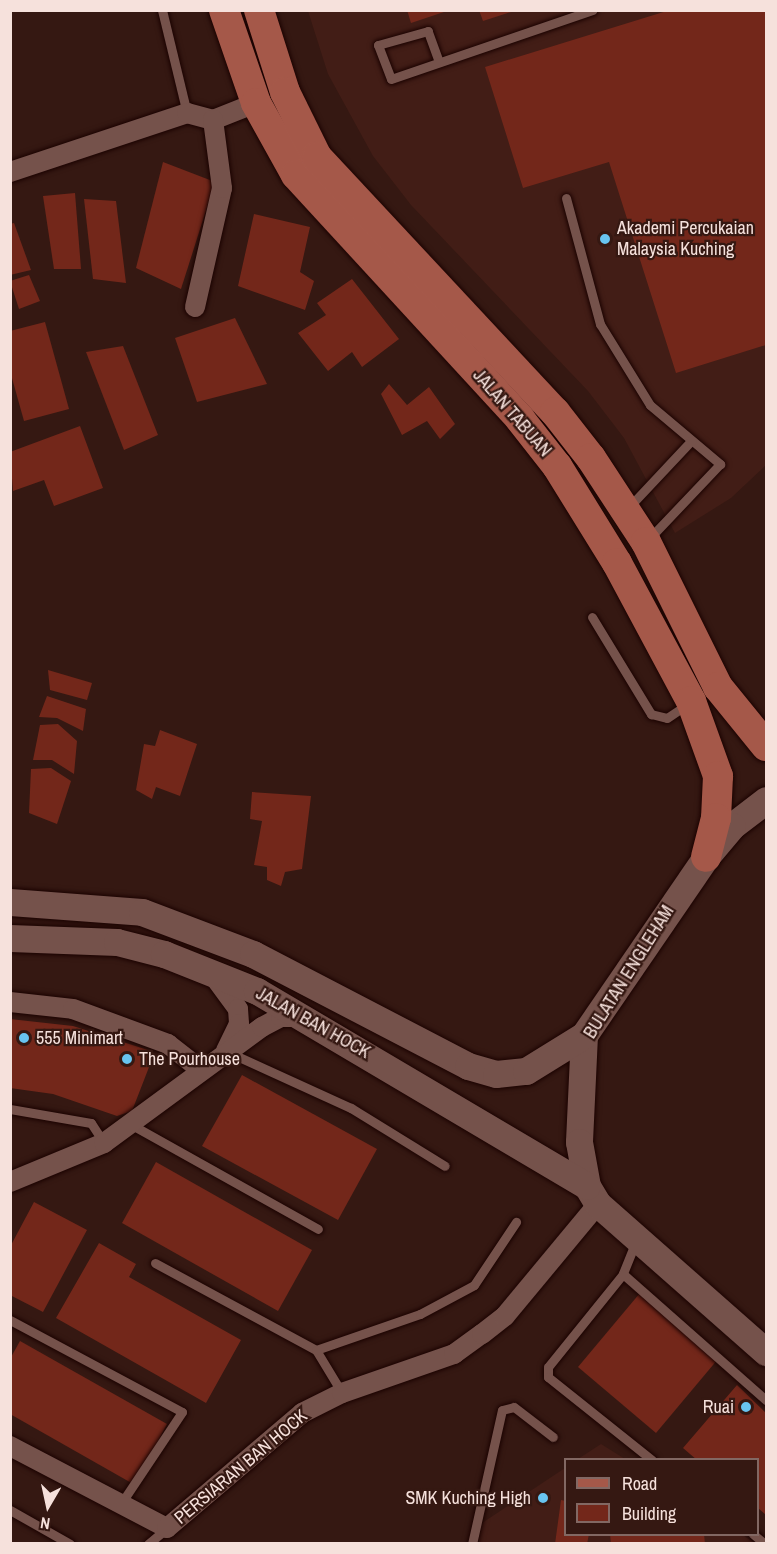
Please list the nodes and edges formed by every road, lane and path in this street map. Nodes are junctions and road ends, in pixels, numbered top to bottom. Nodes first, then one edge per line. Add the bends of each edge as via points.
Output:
1 (162, 10) edge
2 (224, 10) edge
3 (259, 10) edge
4 (592, 10) edge
5 (439, 62) junction
6 (256, 102) junction
7 (187, 113) junction
8 (213, 120) junction
9 (10, 172) edge
10 (566, 198) dead end
11 (195, 307) dead end
12 (690, 441) junction
13 (627, 509) junction
14 (646, 542) junction
15 (592, 616) dead end
16 (691, 702) junction
17 (766, 746) edge
18 (766, 800) edge
19 (706, 857) junction
20 (10, 902) edge
21 (10, 938) edge
22 (209, 970) junction
23 (10, 1002) edge
24 (306, 1017) junction
25 (585, 1035) junction
26 (226, 1051) junction
27 (201, 1070) junction
28 (10, 1109) edge
29 (132, 1125) junction
30 (104, 1143) junction
31 (445, 1166) dead end
32 (10, 1182) edge
33 (592, 1195) junction
34 (516, 1222) dead end
35 (318, 1229) dead end
36 (636, 1241) junction
37 (155, 1263) dead end
38 (623, 1274) junction
39 (10, 1320) edge
40 (316, 1350) junction
41 (766, 1353) edge
42 (342, 1393) junction
43 (766, 1400) edge
44 (553, 1437) dead end
45 (10, 1446) edge
46 (649, 1458) edge
47 (120, 1506) junction
48 (11, 1511) edge
49 (167, 1528) junction
50 (70, 1544) edge
51 (148, 1544) edge
52 (472, 1544) edge

1 - 7 lane
2 - 6 main road, JALAN TABUAN
3 - 13 main road, JALAN TABUAN via 285,92 317,157 555,412
4 - 5 lane
5 - 5 lane via 391,79 378,45 428,31
6 - 8 street
6 - 16 main road, JALAN TABUAN via 296,175 520,418 557,466 617,563
7 - 8 street
7 - 9 street
8 - 11 street via 222,188
10 - 12 lane via 600,324 650,405
12 - 13 lane
12 - 14 lane via 720,464
13 - 14 main road, JALAN TABUAN
14 - 17 main road, JALAN TABUAN via 718,687
15 - 16 lane via 651,714 667,718
16 - 19 main road, JALAN TABUAN via 718,776 717,818
18 - 19 main road, BULATAN ENGLEHAM via 732,826
19 - 25 main road, BULATAN ENGLEHAM
20 - 25 main road, JALAN BAN HOCK via 142,912 253,954 468,1066 496,1074 525,1071
21 - 22 main road, JALAN BAN HOCK via 117,942
22 - 24 main road, JALAN BAN HOCK
22 - 26 street via 238,1009 239,1024
23 - 27 street via 73,1009 168,1044
24 - 26 street via 281,1017
24 - 33 main road, JALAN BAN HOCK
25 - 33 main road, BULATAN ENGLEHAM via 579,1142
26 - 27 street
26 - 31 lane via 351,1108
27 - 29 street
28 - 30 lane via 91,1123
29 - 30 street
29 - 35 lane
30 - 32 street
33 - 36 main road
33 - 42 street, PERSIARAN BAN HOCK via 505,1316 454,1354
34 - 40 lane via 474,1285 420,1314
36 - 38 lane
36 - 41 main road
37 - 40 lane
38 - 43 lane
38 - 46 lane via 548,1367 548,1377
39 - 47 lane via 182,1412
40 - 42 lane
42 - 49 street, PERSIARAN BAN HOCK via 302,1413
44 - 52 lane via 514,1407 502,1410
45 - 47 street, PERSIARAN BAN HOCK
47 - 49 street, PERSIARAN BAN HOCK
48 - 50 lane
49 - 51 lane

